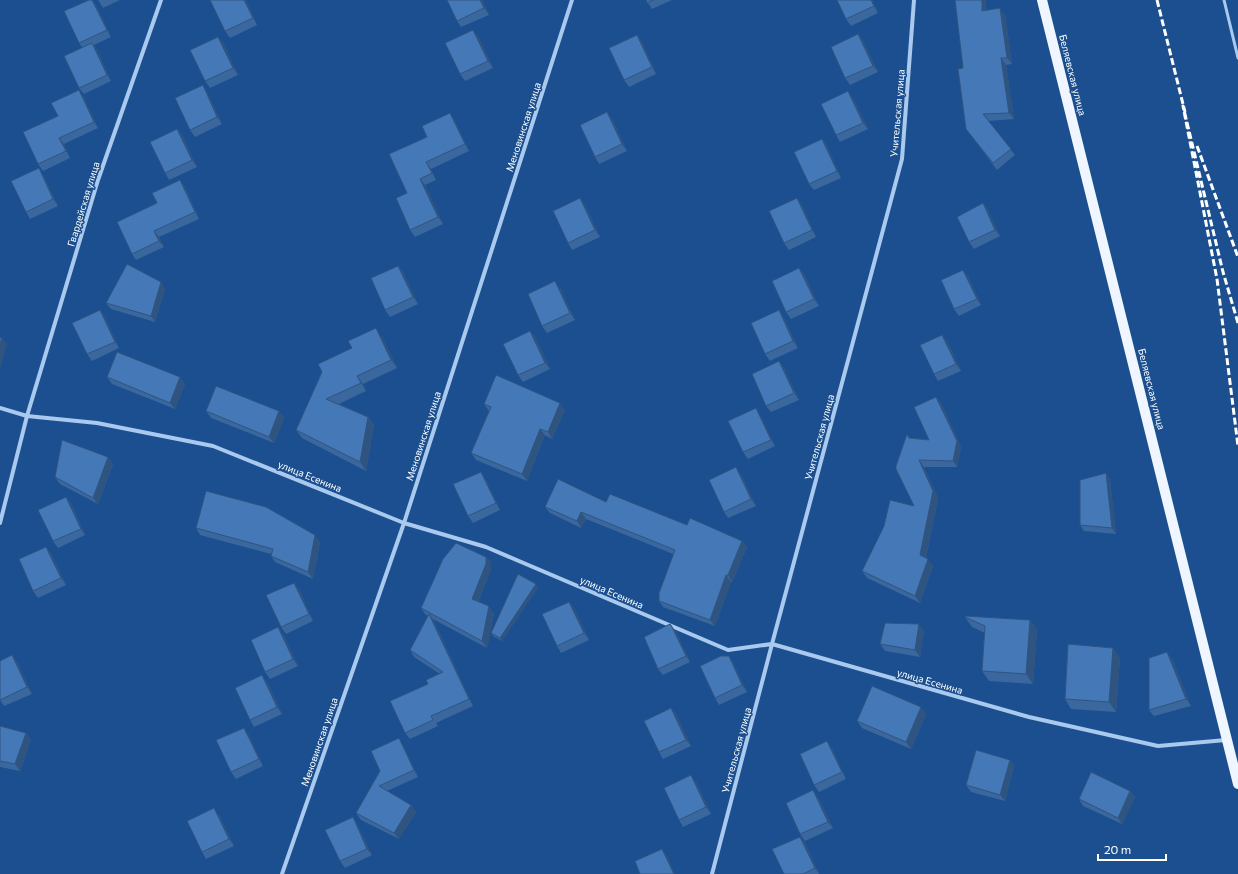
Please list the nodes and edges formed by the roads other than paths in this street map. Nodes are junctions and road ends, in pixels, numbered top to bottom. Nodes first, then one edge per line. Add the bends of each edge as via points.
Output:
1 (161, 0) edge
2 (572, 0) edge
3 (914, 0) edge
4 (1042, 0) edge
5 (1224, 0) edge
6 (1238, 58) edge
7 (0, 408) edge
8 (28, 416) junction
9 (0, 523) edge
10 (404, 523) junction
11 (772, 644) junction
12 (1226, 740) junction
13 (1238, 784) edge
14 (282, 874) edge
15 (712, 874) edge

1 - 8 street, Гвардейская улица via 98,180
2 - 10 street, Меновинская улица
3 - 11 street, Учительская улица via 902,159
4 - 12 main road, Беляевская улица
5 - 6 lane
7 - 8 street, улица Есенина
8 - 9 street, Гвардейская улица
8 - 10 street, улица Есенина via 97,423 213,446
10 - 11 street, улица Есенина via 486,547 728,650
10 - 14 street, Меновинская улица
11 - 12 street, улица Есенина via 1029,717 1158,746
11 - 15 street, Учительская улица
12 - 13 main road, Беляевская улица

